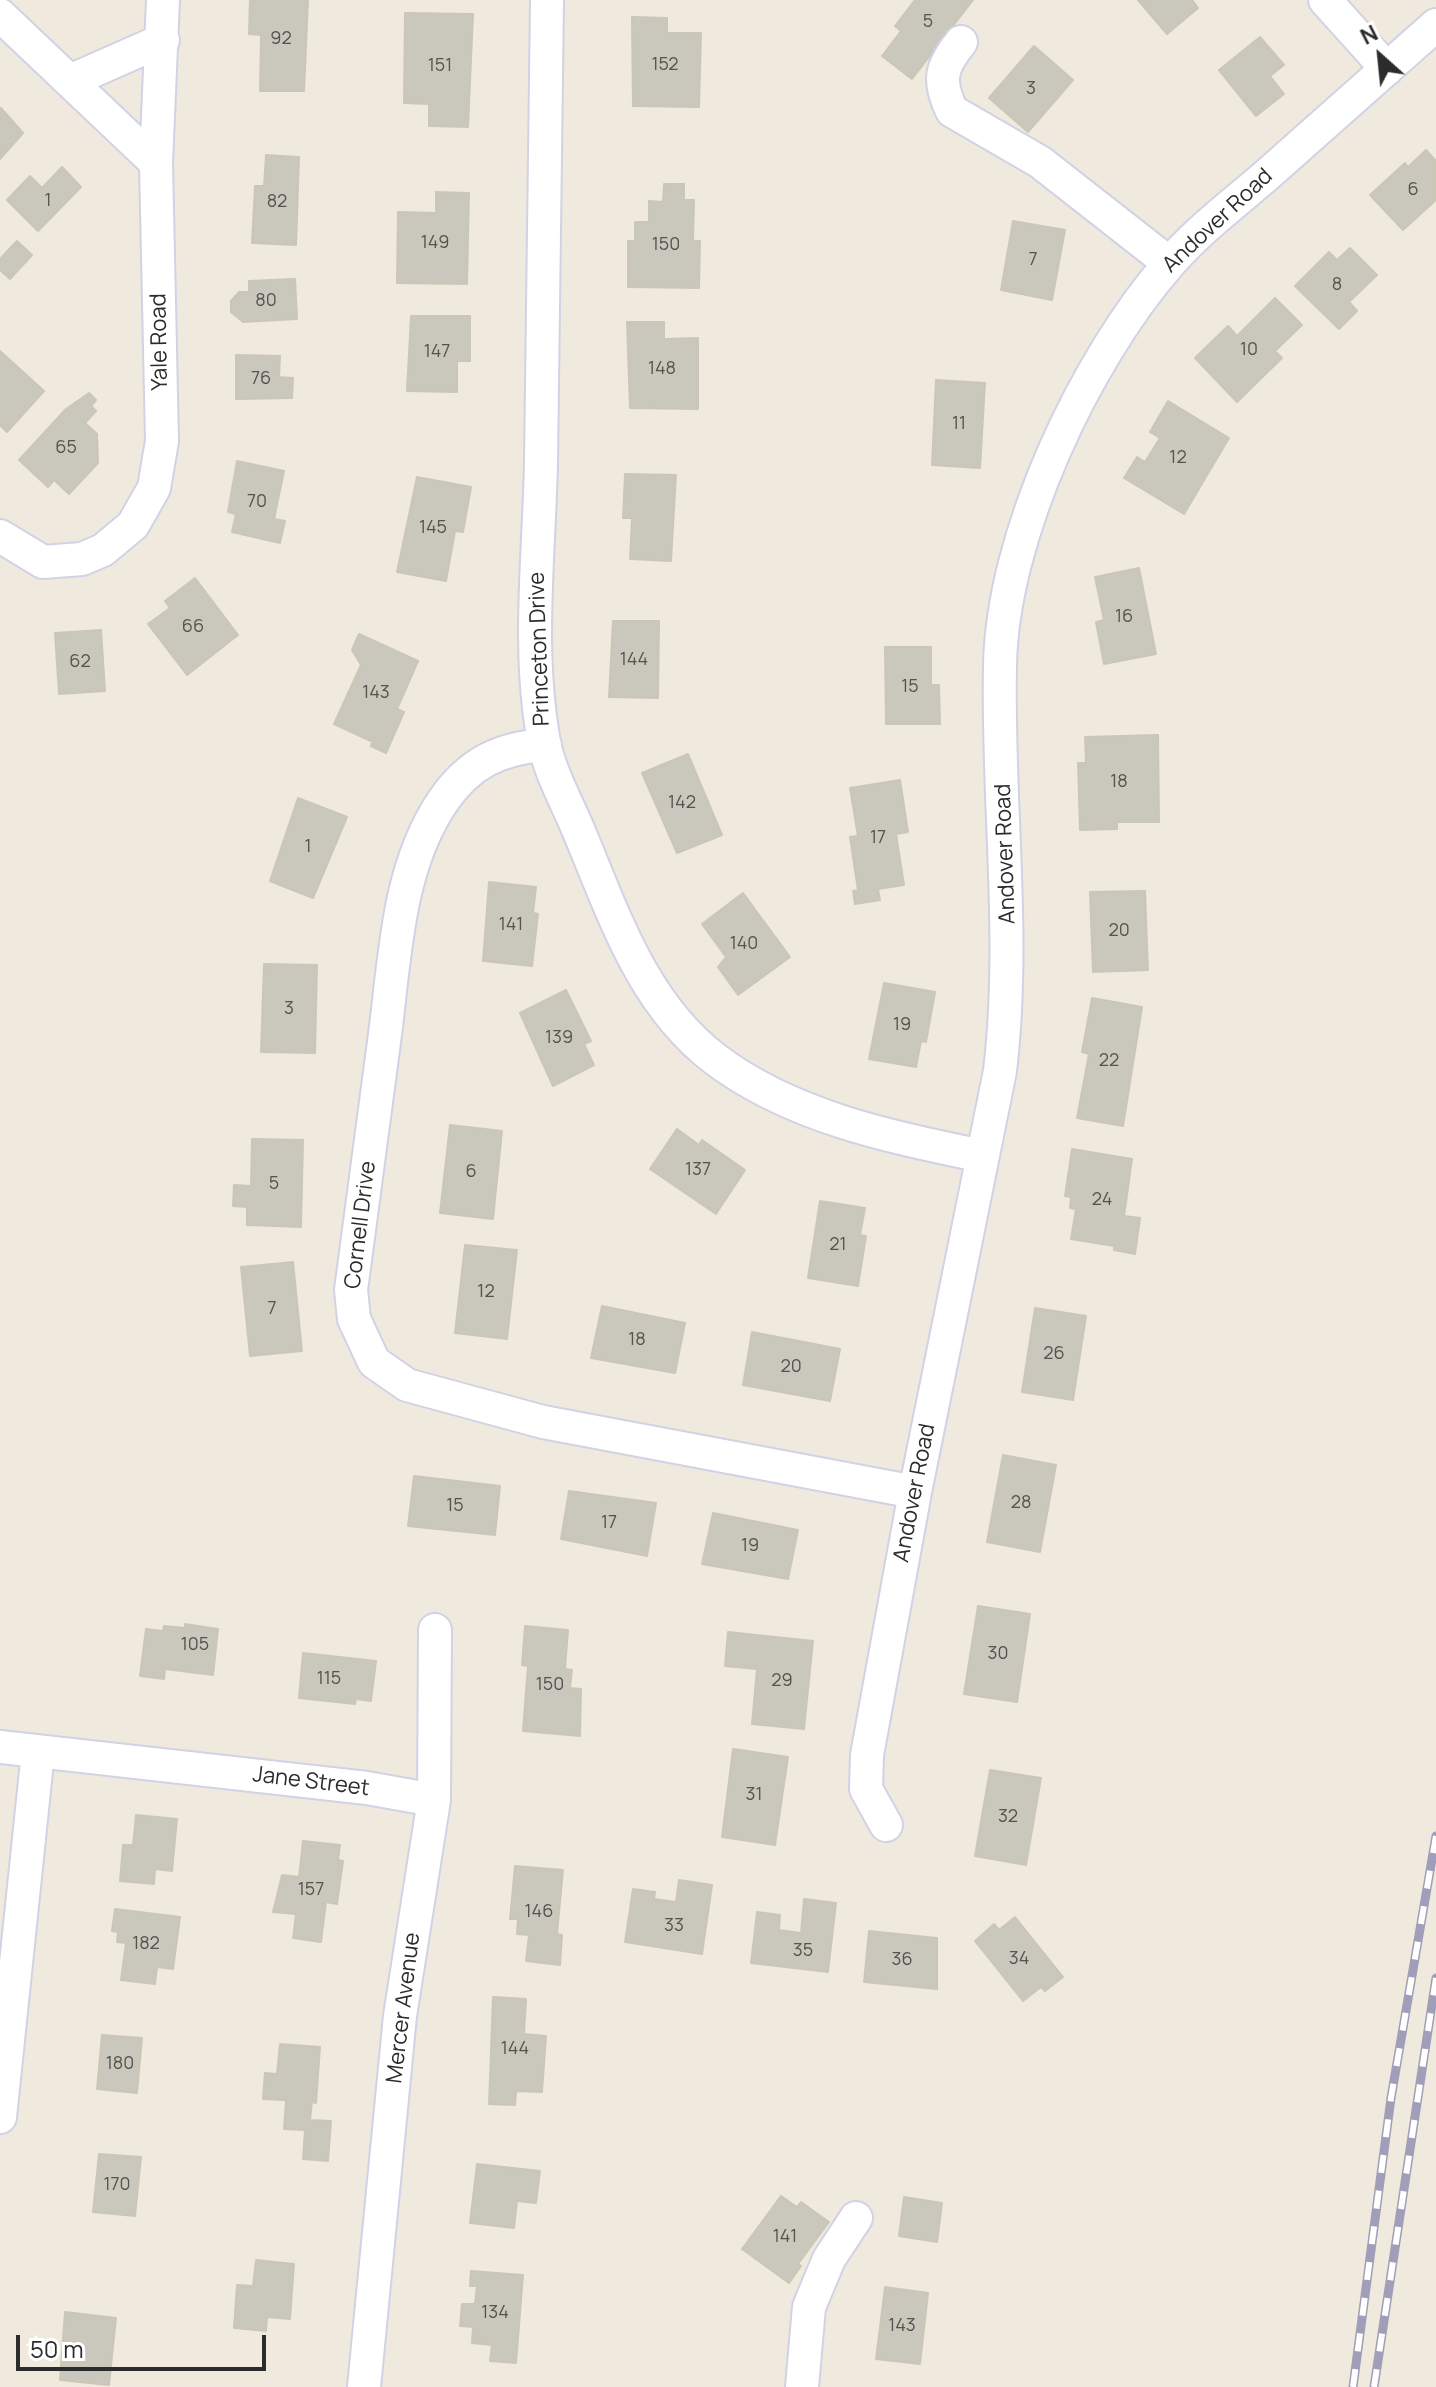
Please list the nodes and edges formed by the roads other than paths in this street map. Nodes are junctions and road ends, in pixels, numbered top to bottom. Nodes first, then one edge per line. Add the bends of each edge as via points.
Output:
1 (163, 0) edge
2 (547, 0) edge
3 (1325, 0) edge
4 (0, 15) edge
5 (1436, 25) edge
6 (163, 40) junction
7 (961, 42) dead end
8 (1387, 69) junction
9 (70, 81) junction
10 (156, 163) junction
11 (1169, 263) junction
12 (0, 536) edge
13 (545, 745) junction
14 (983, 1156) junction
15 (915, 1492) junction
16 (435, 1630) dead end
17 (0, 1747) edge
18 (38, 1752) junction
19 (434, 1800) junction
20 (886, 1825) dead end
21 (0, 2117) edge
22 (856, 2218) dead end
23 (364, 2387) edge
24 (802, 2387) edge

1 - 6 street, Yale Road
2 - 13 street, Princeton Drive via 534,608
3 - 8 street
4 - 9 street
5 - 8 street, Andover Road
6 - 9 street
6 - 10 street, Yale Road
7 - 11 street via 944,63 942,81 952,111 1040,162
8 - 11 street, Andover Road
9 - 10 street
10 - 12 street, Yale Road via 162,441 154,488 133,525 103,550 82,559 43,562
11 - 14 street, Andover Road via 1076,402 1036,496 1008,604 1000,663 1009,907 1006,1016
13 - 14 street, Princeton Drive via 635,960 653,994 691,1039 747,1081 821,1114
13 - 15 street, Cornell Drive via 503,750 463,778 431,820 415,857 400,924 351,1290 354,1319 374,1362 407,1385 543,1422
14 - 15 street, Andover Road
15 - 20 street, Andover Road via 867,1755 866,1789
16 - 19 street, Mercer Avenue
17 - 18 street
18 - 19 street, Jane Street
18 - 21 street
19 - 23 street, Mercer Avenue via 400,2016
22 - 24 street via 829,2259 809,2307

